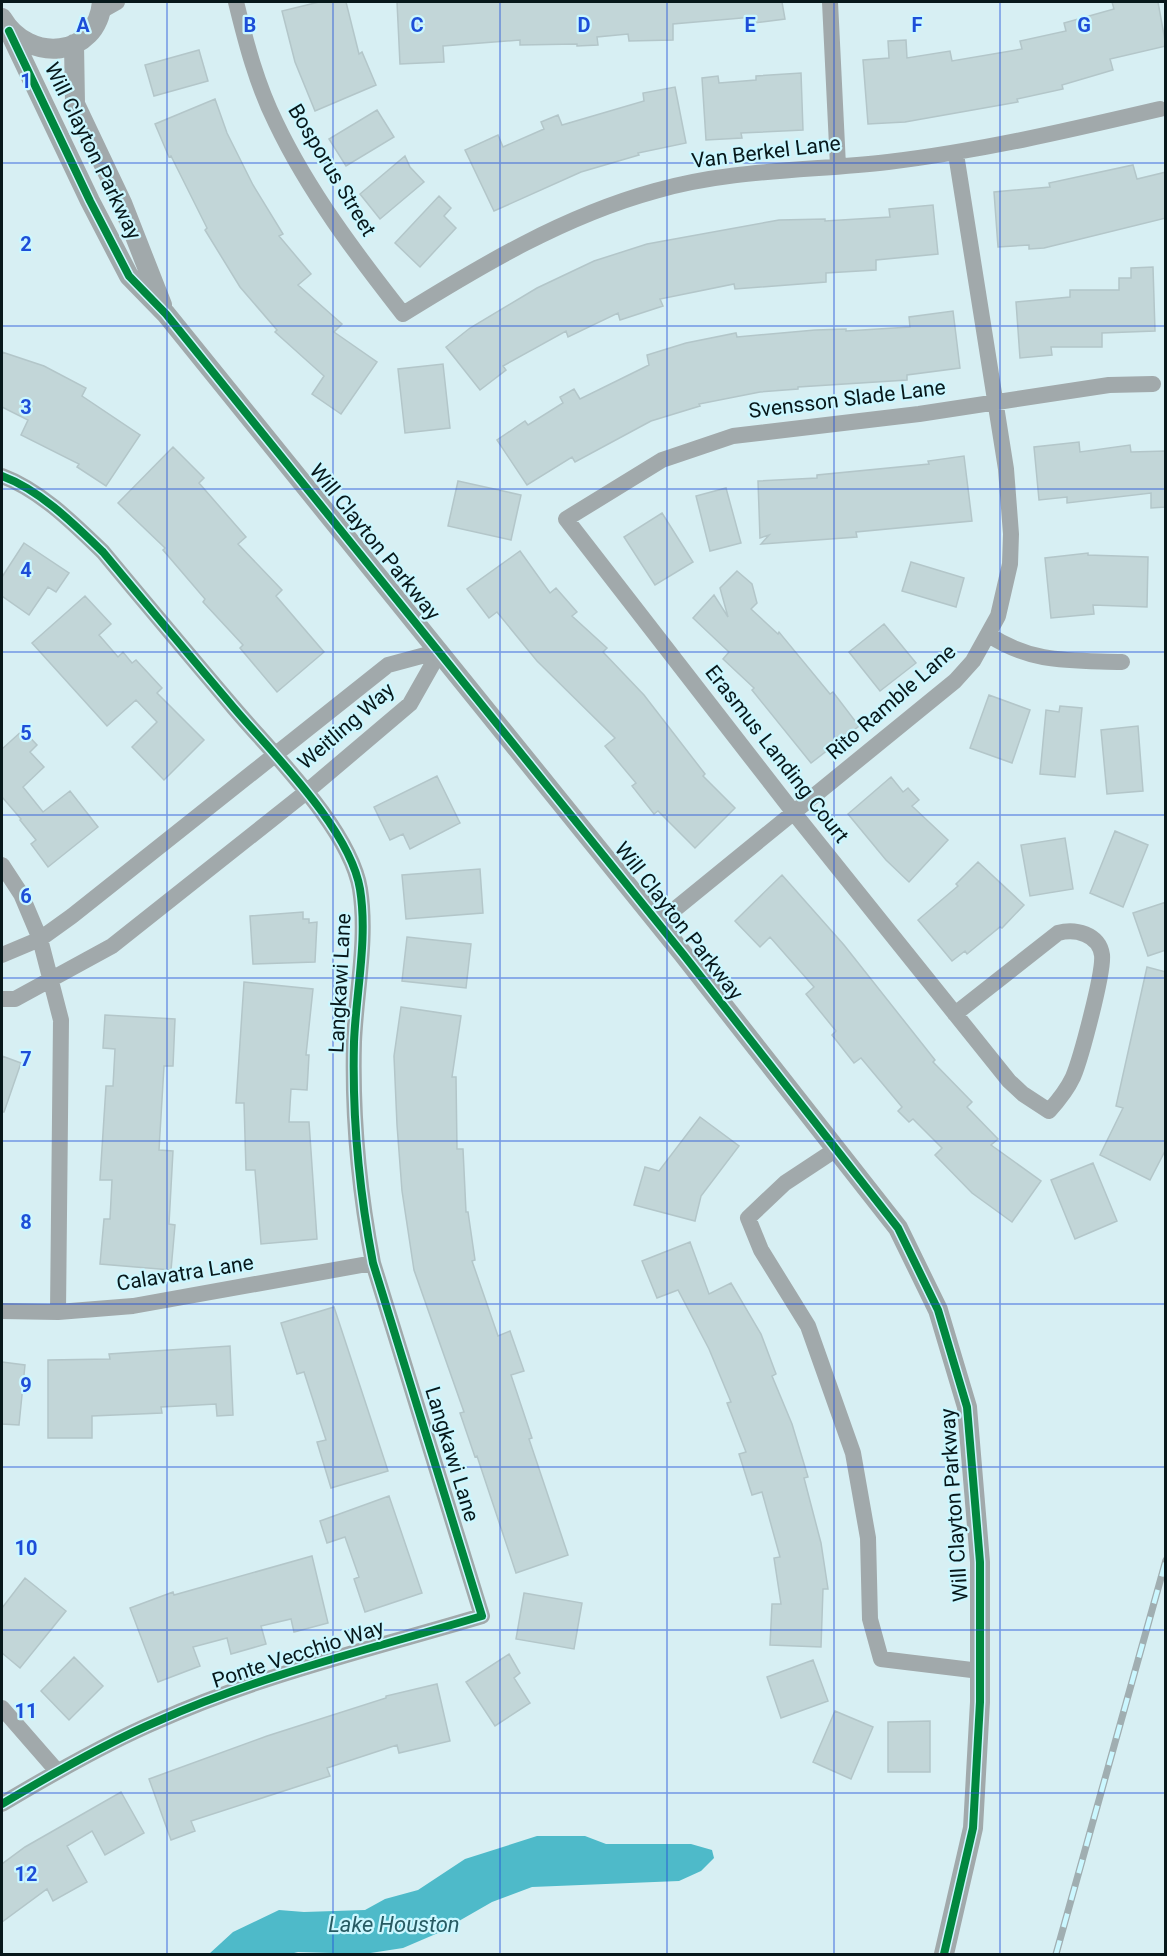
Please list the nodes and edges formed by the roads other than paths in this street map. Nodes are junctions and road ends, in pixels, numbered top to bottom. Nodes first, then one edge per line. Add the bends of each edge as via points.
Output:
1 (236, 2) edge
2 (830, 2) edge
3 (106, 5) edge
4 (5, 24) edge
5 (74, 44) junction
6 (1160, 109) dead end
7 (956, 154) junction
8 (838, 166) junction
9 (166, 314) junction
10 (403, 314) joint
11 (1153, 384) dead end
12 (996, 402) junction
13 (2, 476) edge
14 (566, 519) joint
15 (989, 635) junction
16 (440, 651) junction
17 (1122, 662) dead end
18 (273, 754) junction
19 (305, 793) junction
20 (794, 813) junction
21 (2, 865) edge
22 (658, 923) junction
23 (40, 939) junction
24 (2, 956) edge
25 (53, 980) junction
26 (2, 999) edge
27 (955, 1014) junction
28 (835, 1149) junction
29 (373, 1263) junction
30 (2, 1311) edge
31 (58, 1312) junction
32 (482, 1616) joint
33 (980, 1671) junction
34 (2, 1708) edge
35 (57, 1771) junction
36 (2, 1804) edge
37 (944, 1954) edge

1 - 10 street, Bosporus Street via 247,50 275,123 353,250
2 - 8 street
3 - 5 street via 94,27
4 - 5 street via 21,41 35,48 51,50
4 - 9 street, Will Clayton Parkway via 129,276
5 - 9 street, Will Clayton Parkway via 75,104 122,203
6 - 7 street, Van Berkel Lane
7 - 8 street, Van Berkel Lane
7 - 12 street, Rito Ramble Lane
8 - 10 street, Van Berkel Lane via 710,178 619,201 540,236
9 - 16 street, Will Clayton Parkway
11 - 12 street, Svensson Slade Lane via 1108,386
12 - 14 street, Svensson Slade Lane via 733,436 662,460
12 - 15 street, Rito Ramble Lane via 1009,500 1010,564 998,616
13 - 18 street, Langkawi Lane via 69,519 103,552
14 - 20 street, Erasmus Landing Court
15 - 17 street via 1025,655
15 - 20 street, Rito Ramble Lane via 955,681
16 - 18 street, Weitling Way via 388,665
16 - 19 street, Weitling Way via 410,704
16 - 22 street, Will Clayton Parkway
18 - 19 street, Langkawi Lane
18 - 23 street, Weitling Way
19 - 25 street, Weitling Way via 112,946
19 - 29 street, Langkawi Lane via 341,839 360,888 363,920 354,1100 361,1197
20 - 22 street, Rito Ramble Lane
20 - 27 street, Erasmus Landing Court
21 - 23 street via 21,894
22 - 28 street, Will Clayton Parkway
23 - 24 street, Weitling Way
23 - 25 street
25 - 26 street, Weitling Way via 15,999
25 - 31 street via 61,1020
27 - 27 street, Erasmus Landing Court via 1009,1081 1049,1111 1063,1095 1080,1057 1102,965 1100,949 1085,933 1058,933
28 - 33 street, Will Clayton Parkway via 898,1228 938,1310 967,1407 980,1562
28 - 33 street via 785,1184 748,1218 761,1250 808,1326 853,1453 868,1538 870,1619 881,1659
29 - 31 street, Calavatra Lane via 133,1306
29 - 32 street, Langkawi Lane
30 - 31 street, Calavatra Lane
32 - 35 street, Ponte Vecchio Way via 242,1688 158,1720
33 - 37 street, Will Clayton Parkway via 973,1828
34 - 35 street
35 - 36 street, Ponte Vecchio Way

